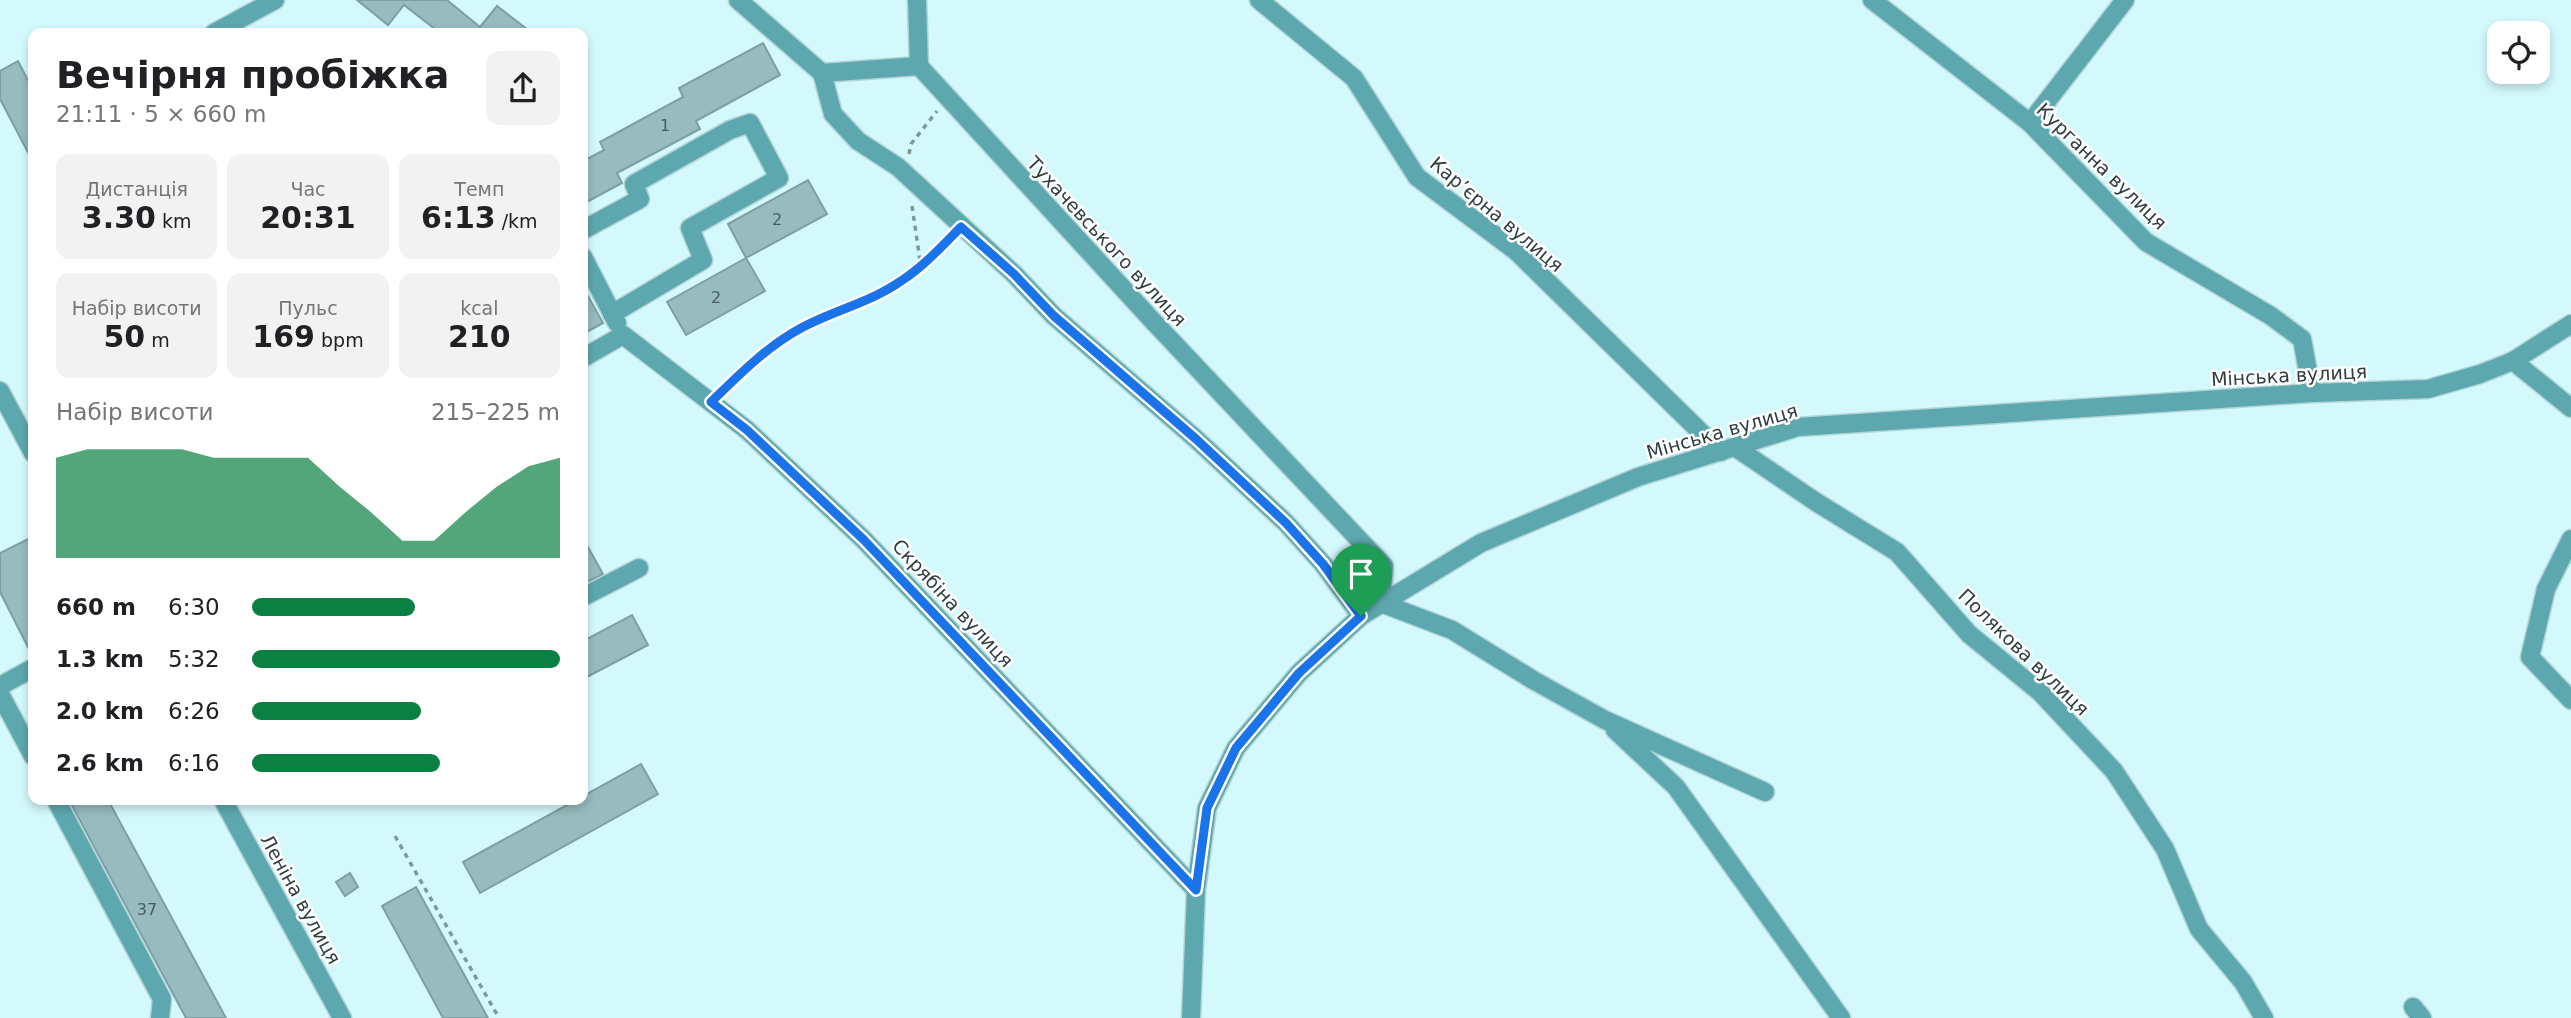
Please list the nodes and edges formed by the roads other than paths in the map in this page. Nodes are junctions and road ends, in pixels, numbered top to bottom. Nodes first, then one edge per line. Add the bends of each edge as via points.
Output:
1 (275, 0) edge
2 (738, 0) edge
3 (917, 0) edge
4 (1259, 0) edge
5 (1872, 0) edge
6 (2125, 0) edge
7 (245, 7) edge
8 (220, 28) edge
9 (919, 66) junction
10 (822, 73) junction
11 (2030, 123) junction
12 (588, 227) edge
13 (588, 267) edge
14 (612, 314) junction
15 (2571, 324) edge
16 (623, 335) junction
17 (588, 355) edge
18 (2513, 361) junction
19 (0, 391) edge
20 (2312, 393) junction
21 (2571, 408) edge
22 (28, 444) edge
23 (1728, 449) junction
24 (2571, 539) edge
25 (639, 568) dead end
26 (588, 594) edge
27 (1381, 603) junction
28 (1361, 616) junction
29 (28, 671) edge
30 (0, 686) edge
31 (0, 694) edge
32 (2571, 700) edge
33 (1605, 720) junction
34 (28, 747) edge
35 (1765, 792) dead end
36 (59, 805) edge
37 (226, 805) edge
38 (1196, 890) junction
39 (160, 1018) edge
40 (342, 1018) edge
41 (1191, 1018) edge
42 (1841, 1018) edge
43 (2264, 1018) edge

1 - 7 street
2 - 10 street
3 - 9 street
4 - 23 street, Кар’єрна вулиця via 1354,78 1417,177 1516,251
5 - 11 street, Курганна вулиця
6 - 11 street
7 - 8 street
9 - 10 street
9 - 27 street, Тухачевського вулиця via 1384,566
10 - 28 street via 833,114 858,141 898,167 1054,316 1286,523
11 - 20 street, Курганна вулиця via 2146,242 2302,339
12 - 14 street via 640,199 634,184 750,123 779,178 690,228 703,260
13 - 14 street
14 - 16 street
15 - 18 street, Мінська вулиця
16 - 17 street
16 - 38 street, Скрябіна вулиця via 747,430 864,540
18 - 20 street, Мінська вулиця via 2428,389
18 - 21 street
19 - 22 street
20 - 23 street, Мінська вулиця via 1798,427
23 - 27 street, Мінська вулиця via 1639,477 1481,543
23 - 43 street, Полякова вулиця via 1897,552 1969,634 2040,692 2105,761 2165,849 2199,929 2243,982
24 - 32 street via 2546,589 2530,657
25 - 26 street
27 - 28 street, Мінська вулиця
27 - 33 street via 1452,630
28 - 38 street, Мінська вулиця via 1299,673 1236,748 1207,808
29 - 30 street
31 - 34 street
33 - 35 street
33 - 42 street via 1676,787
36 - 39 street via 162,999
37 - 40 street, Леніна вулиця
38 - 41 street, Мінська вулиця

